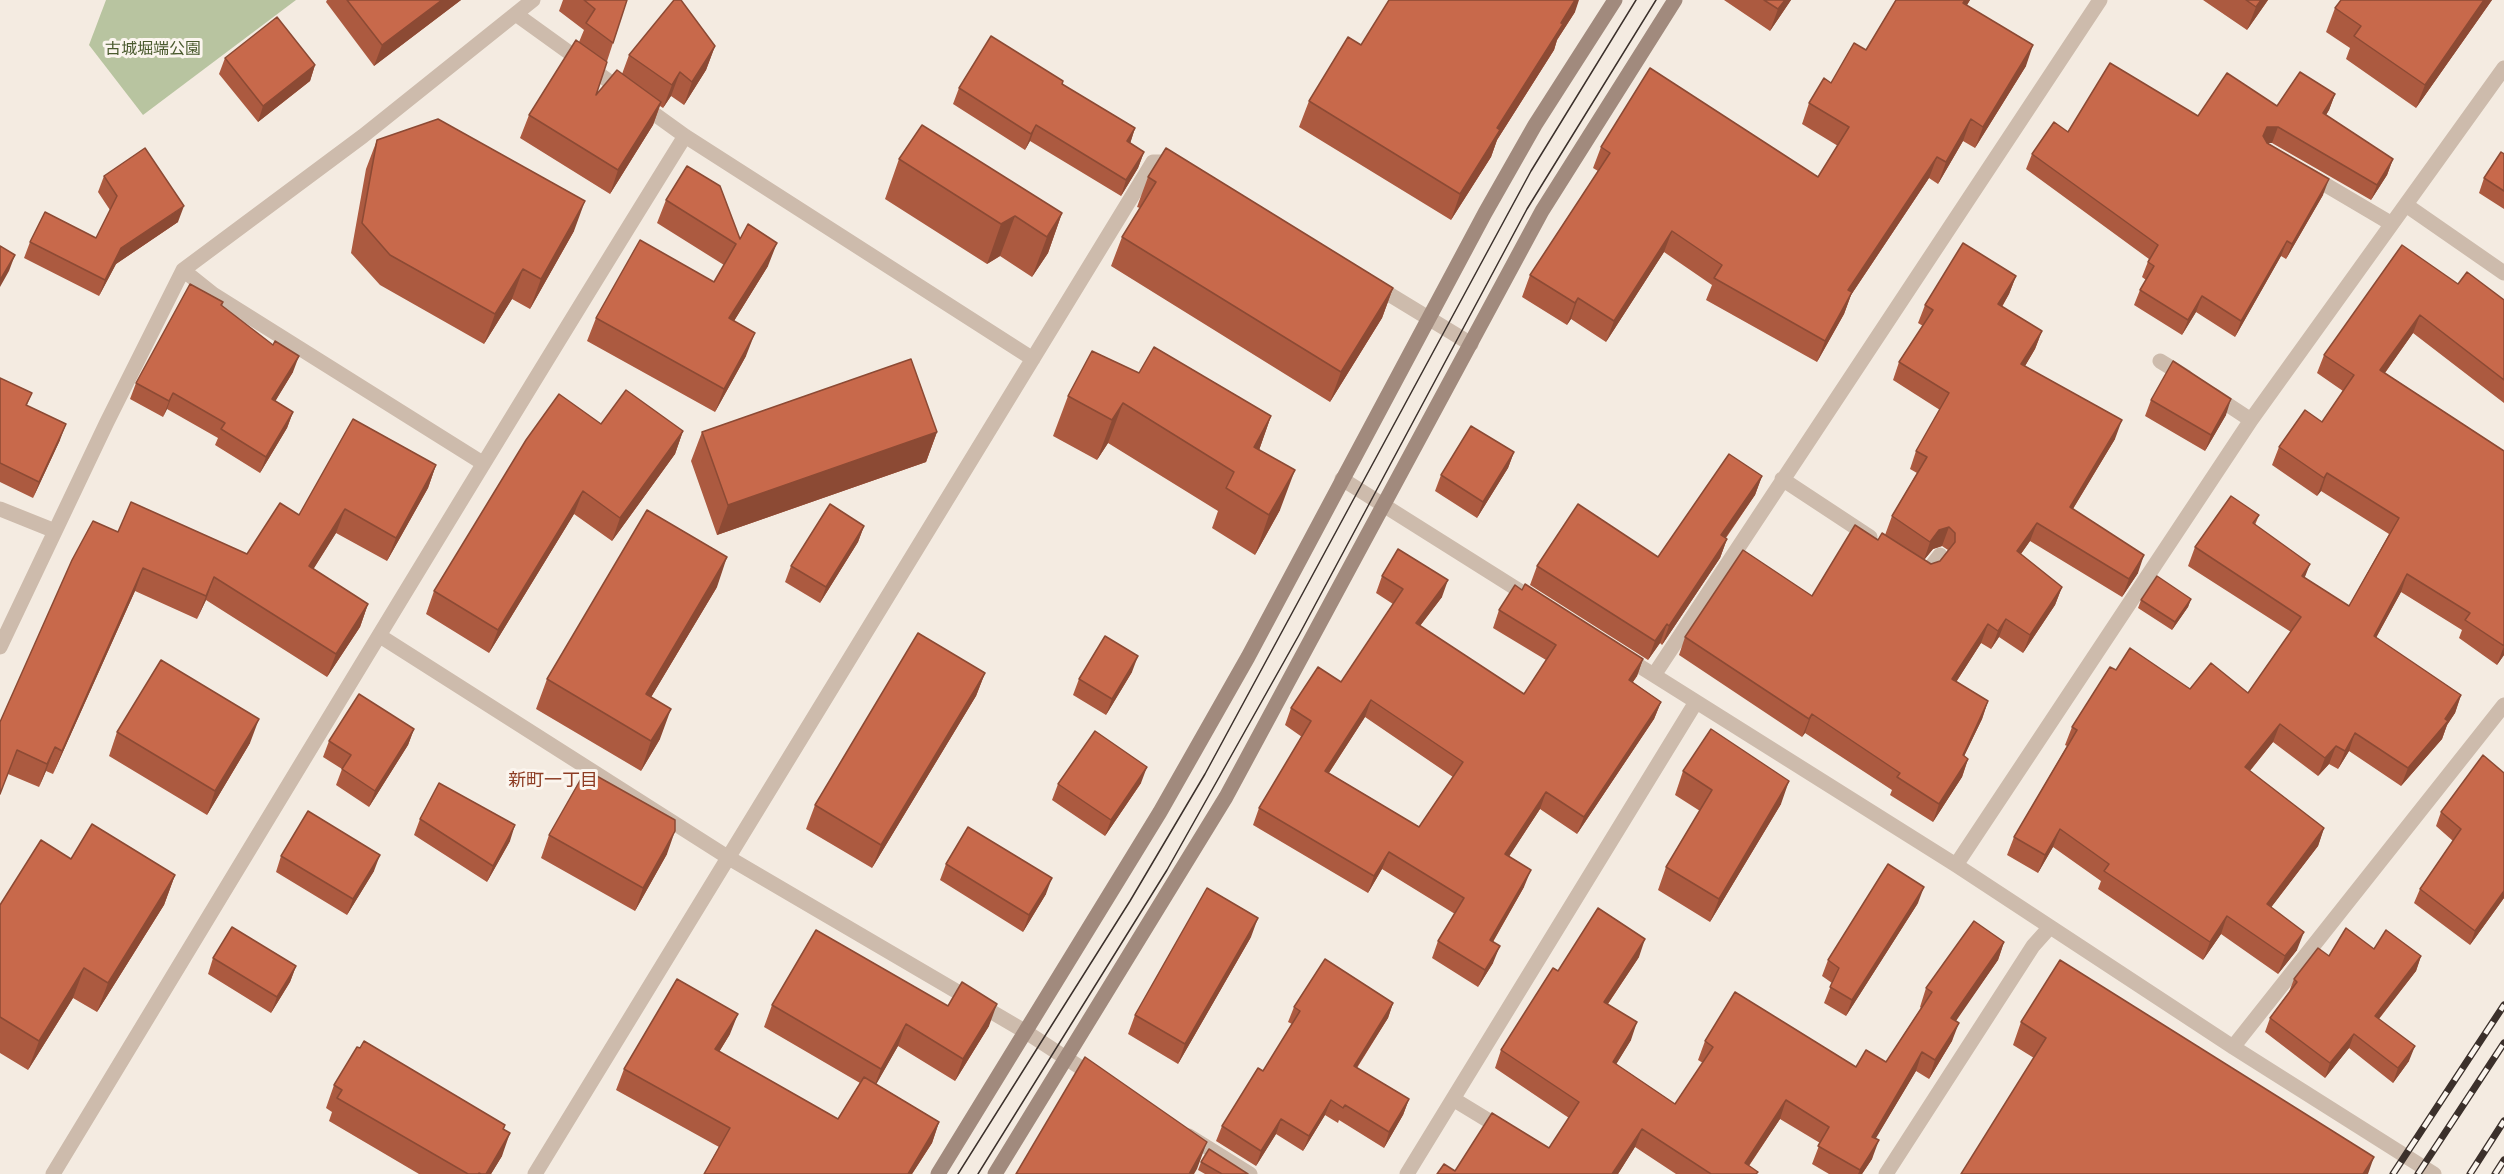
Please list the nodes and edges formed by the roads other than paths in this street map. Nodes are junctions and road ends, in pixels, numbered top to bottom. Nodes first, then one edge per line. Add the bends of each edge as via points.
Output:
1 (533, 0) edge
2 (1615, 0) edge
3 (1675, 0) edge
4 (2100, 0) edge
5 (517, 15) junction
6 (2504, 68) edge
7 (685, 136) junction
8 (2296, 168) edge
9 (1189, 174) edge
10 (2406, 205) junction
11 (2392, 224) junction
12 (183, 270) junction
13 (2504, 273) edge
14 (1358, 276) edge
15 (1428, 318) junction
16 (1472, 344) junction
17 (1033, 358) junction
18 (2160, 361) dead end
19 (2251, 420) junction
20 (482, 462) junction
21 (1342, 479) junction
22 (1782, 479) junction
23 (1385, 505) junction
24 (0, 509) edge
25 (55, 531) junction
26 (1887, 548) edge
27 (1940, 555) dead end
28 (1907, 560) edge
29 (1544, 606) edge
30 (380, 636) junction
31 (0, 647) edge
32 (1614, 650) edge
33 (1654, 675) junction
34 (1696, 702) junction
35 (2504, 705) edge
36 (729, 858) junction
37 (1956, 865) junction
38 (2050, 927) junction
39 (1026, 1032) junction
40 (2233, 1047) junction
41 (1066, 1058) junction
42 (1105, 1082) edge
43 (1453, 1099) junction
44 (1172, 1125) edge
45 (1519, 1139) edge
46 (53, 1174) edge
47 (535, 1174) edge
48 (938, 1174) edge
49 (995, 1174) edge
50 (1250, 1174) edge
51 (1407, 1174) edge
52 (1886, 1174) edge
53 (2434, 1174) edge

1 - 5 street
2 - 15 street via 1535,125
3 - 16 street via 1542,211
4 - 22 street
5 - 7 street
5 - 12 street
6 - 10 street
7 - 17 street
7 - 20 street
8 - 11 street
9 - 17 street via 1169,162 1153,162
10 - 11 street
10 - 13 street
11 - 19 street
12 - 20 street via 213,294
12 - 25 street
14 - 15 street
15 - 16 street
15 - 21 street
16 - 23 street
17 - 36 street
18 - 19 street
19 - 37 street
20 - 30 street
21 - 23 street
21 - 39 street via 1166,803
22 - 26 street
22 - 33 street
23 - 29 street
23 - 41 street via 1226,796
24 - 25 street
25 - 31 street
27 - 28 street via 1926,573
30 - 36 street
30 - 46 street
32 - 33 street
33 - 34 street
34 - 37 street
34 - 43 street
35 - 40 street
36 - 39 street
36 - 47 street
37 - 38 street
38 - 40 street
38 - 52 street via 2033,946
39 - 41 street
39 - 48 street
40 - 53 street
41 - 42 street
41 - 49 street
43 - 45 street
43 - 51 street
44 - 50 street

